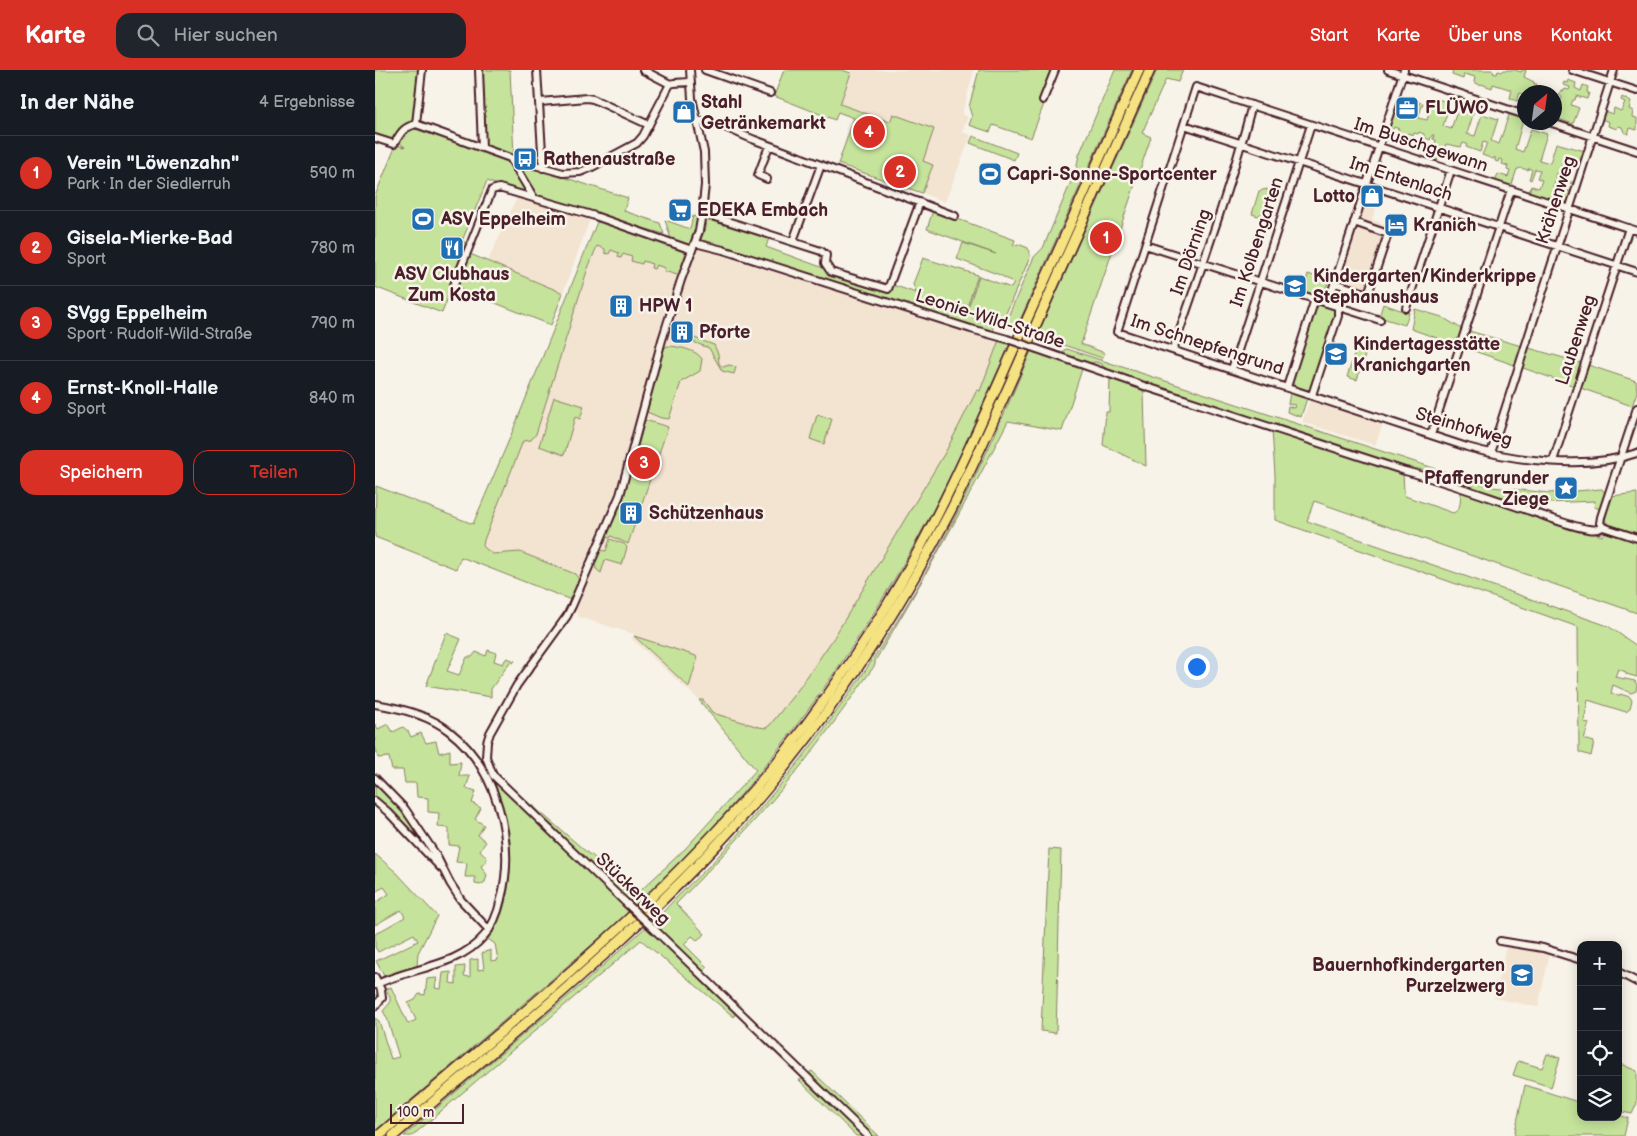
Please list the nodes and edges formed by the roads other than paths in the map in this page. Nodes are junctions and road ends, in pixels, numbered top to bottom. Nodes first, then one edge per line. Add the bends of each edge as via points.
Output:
1 (422, 70) edge
2 (479, 70) edge
3 (537, 70) edge
4 (643, 70) edge
5 (690, 70) edge
6 (705, 70) edge
7 (1055, 70) edge
8 (1139, 70) edge
9 (1150, 70) edge
10 (1388, 70) edge
11 (1572, 70) edge
12 (1613, 70) edge
13 (1403, 72) edge
14 (690, 82) junction
15 (1609, 82) junction
16 (670, 84) junction
17 (1637, 91) edge
18 (770, 93) dead end
19 (1043, 100) dead end
20 (540, 102) junction
21 (1252, 105) junction
22 (1517, 111) edge
23 (697, 121) junction
24 (416, 124) junction
25 (1311, 124) junction
26 (649, 125) junction
27 (1184, 125) junction
28 (1562, 126) edge
29 (1593, 137) junction
30 (375, 138) edge
31 (1242, 144) junction
32 (769, 146) junction
33 (1379, 147) junction
34 (482, 148) junction
35 (1637, 151) edge
36 (510, 158) junction
37 (1299, 162) junction
38 (821, 165) junction
39 (543, 168) junction
40 (1451, 170) junction
41 (767, 179) dead end
42 (1367, 184) junction
43 (1511, 190) junction
44 (534, 198) junction
45 (920, 202) junction
46 (1439, 207) junction
47 (1569, 208) junction
48 (702, 213) junction
49 (955, 216) dead end
50 (1354, 222) junction
51 (1499, 227) junction
52 (1629, 228) junction
53 (1637, 230) edge
54 (793, 241) junction
55 (695, 243) junction
56 (1145, 245) junction
57 (1557, 246) junction
58 (692, 250) junction
59 (1203, 264) junction
60 (1617, 265) junction
61 (1637, 272) edge
62 (1260, 282) junction
63 (1335, 283) junction
64 (455, 285) dead end
65 (1315, 299) junction
66 (1328, 304) junction
67 (1338, 307) junction
68 (1406, 308) dead end
69 (1380, 320) dead end
70 (1173, 350) junction
71 (1232, 369) junction
72 (1287, 387) junction
73 (1312, 395) junction
74 (1637, 408) edge
75 (1431, 435) junction
76 (1491, 453) junction
77 (1637, 453) edge
78 (1621, 458) junction
79 (1553, 461) junction
80 (1603, 527) junction
81 (1637, 538) edge
82 (375, 704) edge
83 (375, 778) edge
84 (375, 801) edge
85 (442, 868) junction
86 (489, 930) junction
87 (1499, 941) dead end
88 (1577, 959) edge
89 (1622, 974) edge
90 (376, 982) edge
91 (1637, 982) edge
92 (375, 1006) edge
93 (378, 1136) edge
94 (393, 1136) edge
95 (868, 1136) edge

1 - 24 street
2 - 34 street
3 - 20 street
4 - 16 street
5 - 14 street, Stückerweg
6 - 18 street
7 - 19 street
8 - 93 highway via 951,488 899,584 828,695 751,793 653,897 581,963
9 - 94 highway via 952,507 903,597 835,700 769,786 670,894 612,948
10 - 13 street
11 - 15 street
12 - 15 street, Krähenweg
13 - 22 street via 1427,83
13 - 33 street
14 - 16 street
14 - 23 street, Stückerweg
15 - 17 street
15 - 29 street, Krähenweg
16 - 26 street
20 - 26 street via 593,99
20 - 39 street
21 - 25 street, Im Buschgewann
21 - 27 street, Im Buschgewann via 1196,87
21 - 31 street, Im Dörning
23 - 32 street via 704,120
23 - 48 street, Stückerweg via 705,152
24 - 30 street via 401,132 394,144
24 - 34 street
25 - 33 street, Im Buschgewann
25 - 37 street, Im Kolbengarten
26 - 39 street via 637,143 585,170 563,173
27 - 31 street, Im Entenlach
27 - 56 street
28 - 29 street
29 - 35 street
29 - 47 street, Krähenweg
31 - 37 street, Im Entenlach
31 - 59 street, Im Dörning
32 - 38 street
32 - 41 street via 758,176
33 - 40 street, Im Buschgewann
33 - 42 street
34 - 36 street
36 - 39 street
36 - 44 street
37 - 42 street, Im Entenlach
37 - 62 street, Im Kolbengarten
38 - 45 street
38 - 54 street
40 - 43 street, Im Buschgewann
40 - 46 street
42 - 46 street, Im Entenlach
42 - 50 street
43 - 47 street, Im Buschgewann
43 - 51 street
44 - 58 street
44 - 64 street via 499,188 492,190
45 - 49 street
45 - 54 street via 888,289 831,272 821,250
46 - 51 street, Im Entenlach
46 - 68 street
47 - 52 street, Im Buschgewann
47 - 57 street, Krähenweg
48 - 54 street
48 - 55 street, Stückerweg
50 - 63 street
50 - 63 street via 1388,234 1368,294
51 - 57 street, Im Entenlach
51 - 75 street
52 - 53 street, Im Buschgewann
52 - 60 street, Laubenweg
55 - 58 street, Stückerweg
55 - 80 street, Leonie-Wild-Straße, bridge via 1007,339 1572,525 1593,530
56 - 59 street
56 - 70 street, Im Schnepfengrund via 1117,332
57 - 60 street, Im Entenlach
57 - 76 street, Krähenweg
58 - 95 street, Stückerweg, bridge via 662,340 622,490 572,606 517,685 490,733 486,748 488,766 510,793
59 - 62 street
59 - 70 street, Im Dörning
60 - 61 street, Im Entenlach
60 - 79 street, Laubenweg
62 - 65 street
62 - 71 street, Im Kolbengarten
63 - 66 street
65 - 66 street
65 - 72 street
66 - 67 street
67 - 69 street
67 - 73 street via 1338,316
70 - 71 street, Im Schnepfengrund
71 - 72 street, Im Schnepfengrund
72 - 73 street, Steinhofweg
73 - 75 street, Steinhofweg
74 - 78 street
75 - 76 street, Steinhofweg
76 - 79 street, Steinhofweg
77 - 78 street, Steinhofweg
78 - 79 street, Steinhofweg
78 - 80 street via 1601,517
80 - 81 street, Leonie-Wild-Straße
82 - 86 street via 423,716 448,730 475,756 490,785 503,822 507,853 504,889
83 - 85 street via 405,809
84 - 85 street
85 - 86 street via 461,900
86 - 90 street via 476,945 454,958
87 - 88 street via 1543,948
89 - 91 street
90 - 92 street via 382,998

